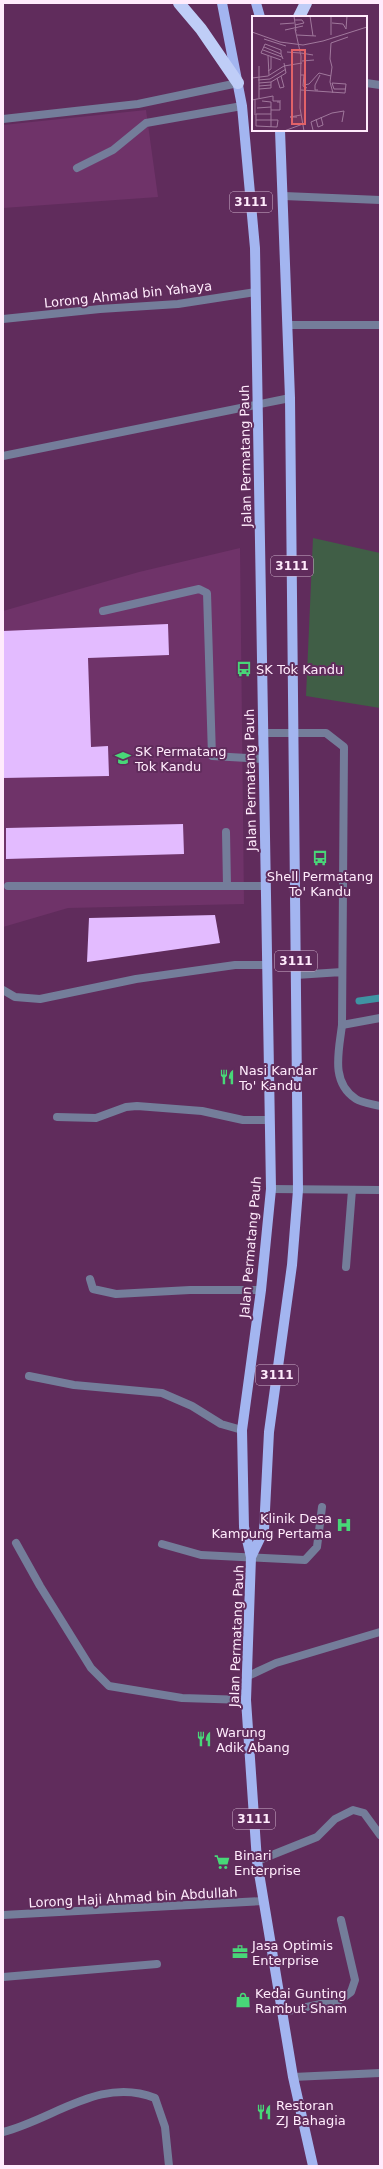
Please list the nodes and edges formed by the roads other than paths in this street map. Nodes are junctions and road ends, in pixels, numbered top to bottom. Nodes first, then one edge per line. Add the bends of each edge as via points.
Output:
1 (179, 3) edge
2 (222, 3) edge
3 (256, 3) edge
4 (306, 3) edge
5 (260, 16) edge
6 (300, 16) edge
7 (238, 83) junction
8 (367, 83) edge
9 (380, 86) edge
10 (242, 106) junction
11 (3, 119) edge
12 (280, 131) edge
13 (77, 168) dead end
14 (284, 196) junction
15 (380, 200) edge
16 (256, 292) junction
17 (3, 319) edge
18 (288, 325) junction
19 (380, 325) edge
20 (290, 398) junction
21 (257, 404) junction
22 (3, 456) edge
23 (103, 610) dead end
24 (294, 733) junction
25 (262, 734) junction
26 (263, 759) junction
27 (226, 832) dead end
28 (8, 886) dead end
29 (227, 886) junction
30 (265, 886) junction
31 (267, 965) junction
32 (342, 972) junction
33 (296, 975) junction
34 (3, 990) edge
35 (380, 1018) edge
36 (342, 1025) junction
37 (380, 1106) edge
38 (57, 1117) dead end
39 (269, 1120) junction
40 (271, 1189) junction
41 (298, 1190) junction
42 (352, 1190) junction
43 (380, 1190) edge
44 (346, 1267) dead end
45 (90, 1279) dead end
46 (261, 1290) junction
47 (30, 1376) dead end
48 (242, 1430) junction
49 (322, 1507) dead end
50 (16, 1543) dead end
51 (162, 1544) dead end
52 (251, 1557) junction
53 (380, 1632) edge
54 (246, 1677) junction
55 (246, 1700) junction
56 (380, 1835) edge
57 (257, 1861) junction
58 (263, 1902) junction
59 (3, 1915) edge
60 (341, 1920) dead end
61 (157, 1964) dead end
62 (3, 1977) edge
63 (283, 2012) junction
64 (380, 2073) edge
65 (293, 2077) junction
66 (3, 2132) edge
67 (169, 2166) edge
68 (313, 2166) edge

1 - 7 highway via 201,28
2 - 7 main road, Jalan Permatang Pauh / 3111
3 - 5 main road
4 - 6 highway
7 - 10 main road, Jalan Permatang Pauh / 3111
7 - 11 street via 138,104
8 - 9 street
10 - 13 street via 146,123 113,150
10 - 16 main road, Jalan Permatang Pauh / 3111 via 255,248
12 - 14 main road, Jalan Permatang Pauh / 3111
14 - 15 street
14 - 18 main road, Jalan Permatang Pauh / 3111
16 - 17 street, Lorong Ahmad bin Yahaya via 178,304
16 - 21 main road, Jalan Permatang Pauh / 3111
18 - 19 street
18 - 20 main road, Jalan Permatang Pauh / 3111
20 - 21 street
20 - 24 main road, Jalan Permatang Pauh / 3111
21 - 22 street
21 - 25 main road, Jalan Permatang Pauh / 3111
23 - 26 street via 200,589 207,593 212,756
24 - 25 street
24 - 32 street via 326,733 344,747
24 - 33 main road, Jalan Permatang Pauh / 3111
25 - 26 main road, Jalan Permatang Pauh / 3111
26 - 30 main road, Jalan Permatang Pauh / 3111
27 - 29 street
28 - 29 street
29 - 30 street
30 - 31 main road, Jalan Permatang Pauh / 3111
31 - 34 street via 235,965 136,979 40,999 15,997
31 - 39 main road, Jalan Permatang Pauh / 3111
32 - 33 street
32 - 36 street
33 - 41 main road, Jalan Permatang Pauh / 3111
35 - 36 street
36 - 37 street via 337,1067 343,1086 356,1100
38 - 39 street via 96,1118 126,1107 137,1106 202,1111 243,1120
39 - 40 main road, Jalan Permatang Pauh / 3111
40 - 41 street
40 - 46 main road, Jalan Permatang Pauh / 3111
41 - 42 street
41 - 52 main road, Jalan Permatang Pauh / 3111 via 292,1265 269,1432 264,1530
42 - 43 street
42 - 44 street
45 - 46 street via 93,1289 116,1294
46 - 48 main road, Jalan Permatang Pauh / 3111
47 - 48 street via 74,1386 162,1393 192,1406 221,1424
48 - 52 main road, Jalan Permatang Pauh / 3111 via 244,1527
49 - 52 street via 317,1547 305,1560
50 - 55 street via 91,1668 109,1686 182,1698
51 - 52 street via 201,1556
52 - 54 main road, Jalan Permatang Pauh / 3111
53 - 54 street via 276,1663
54 - 55 main road, Jalan Permatang Pauh / 3111
55 - 57 main road, Jalan Permatang Pauh / 3111
56 - 57 street via 364,1813 353,1810 335,1818 317,1837
57 - 58 main road, Jalan Permatang Pauh / 3111
58 - 59 street, Lorong Haji Ahmad bin Abdullah
58 - 63 main road, Jalan Permatang Pauh / 3111
60 - 63 street via 355,1980 351,1992 340,2000
61 - 62 street
63 - 65 main road, Jalan Permatang Pauh / 3111
64 - 65 street
65 - 68 main road, Jalan Permatang Pauh / 3111
66 - 67 street via 89,2097 119,2091 142,2092 155,2098 165,2127

